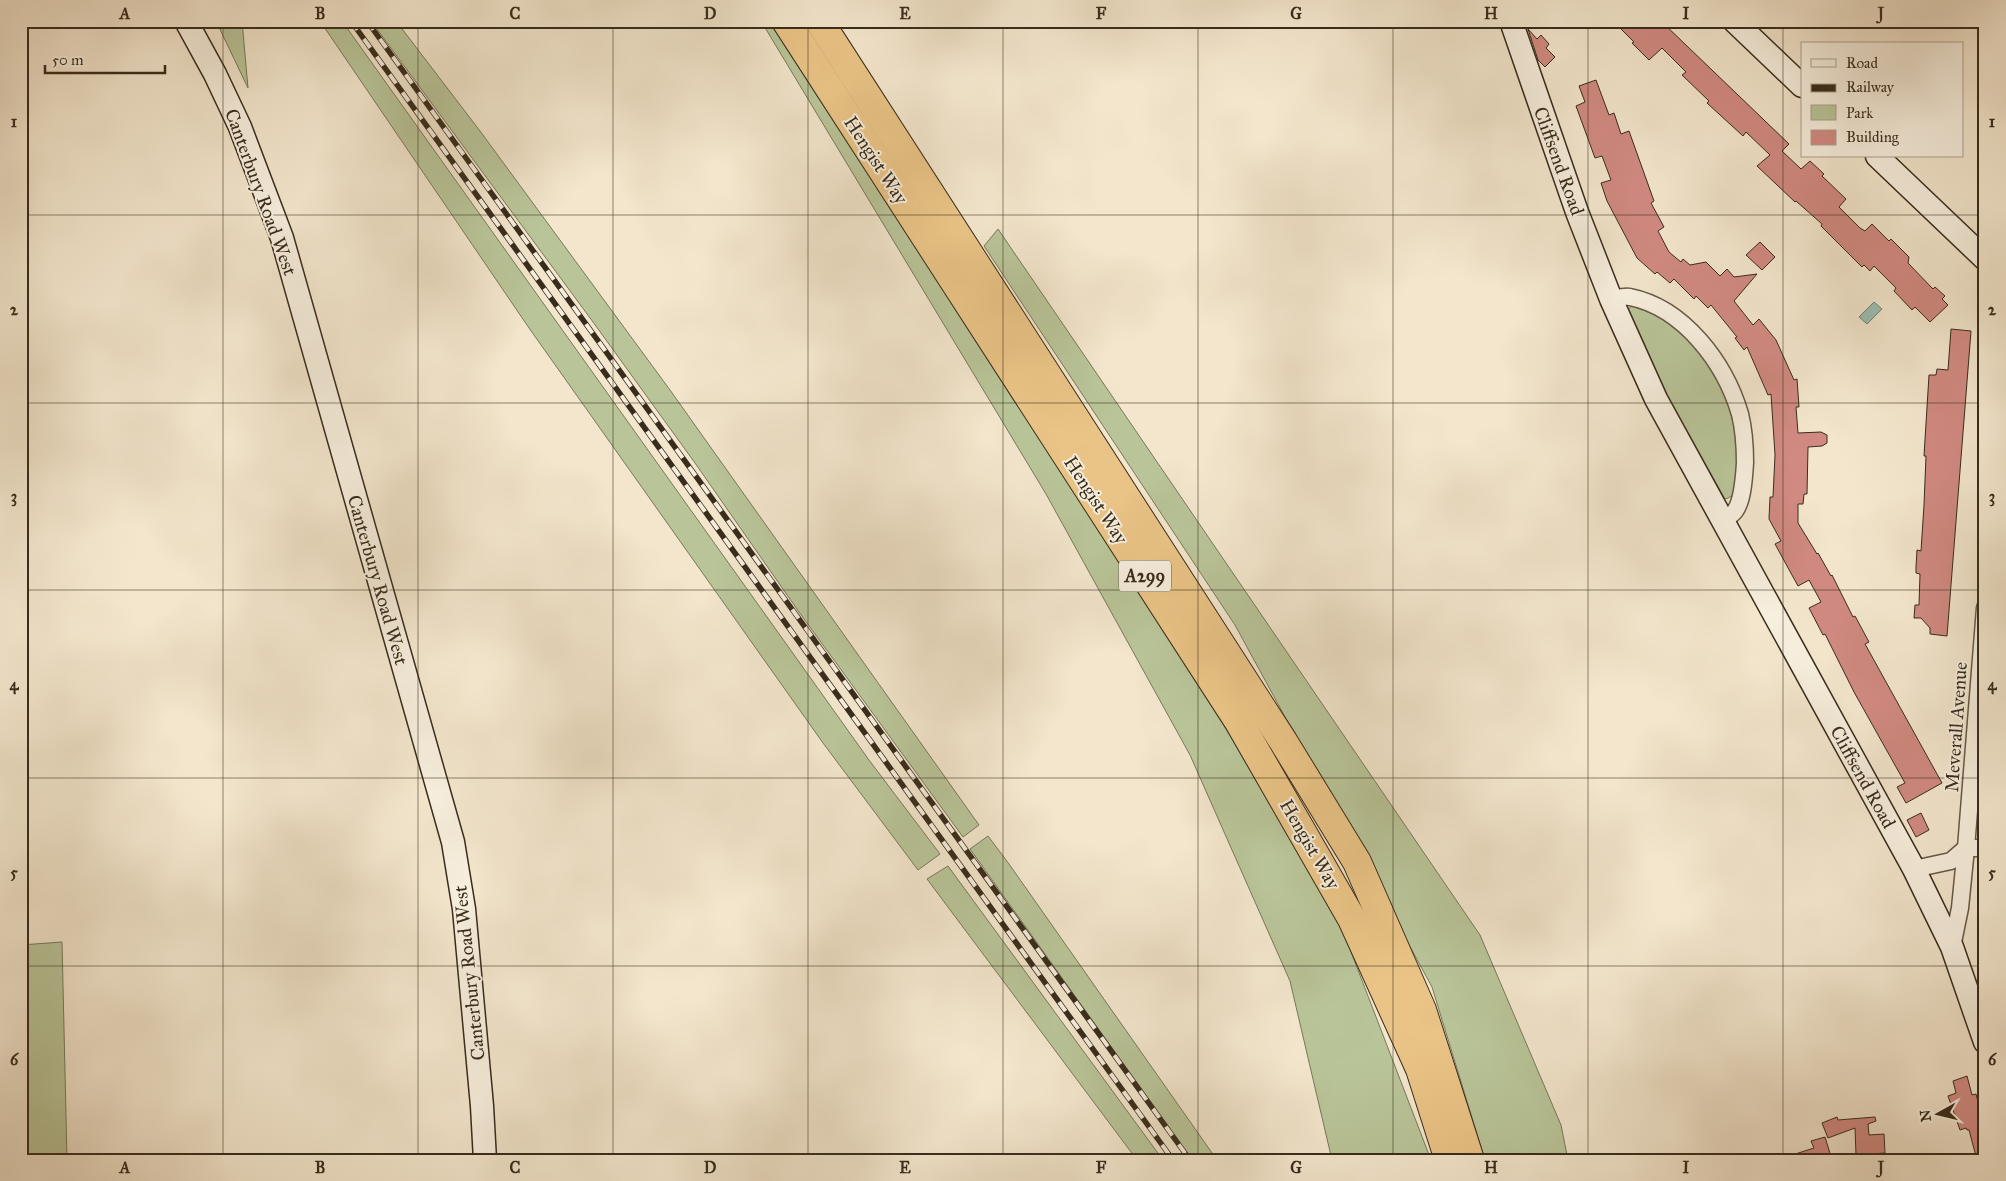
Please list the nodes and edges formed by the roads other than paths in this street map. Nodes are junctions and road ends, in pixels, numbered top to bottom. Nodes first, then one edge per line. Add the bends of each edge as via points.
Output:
1 (186, 21) edge
2 (786, 21) edge
3 (819, 21) edge
4 (1511, 21) edge
5 (1734, 21) edge
6 (1801, 85) edge
7 (1879, 158) edge
8 (1985, 259) edge
9 (1611, 299) junction
10 (1724, 521) junction
11 (1985, 608) edge
12 (1966, 848) junction
13 (1985, 848) edge
14 (1914, 869) junction
15 (1952, 947) junction
16 (1985, 1042) edge
17 (485, 1160) edge
18 (1448, 1160) edge
19 (1470, 1160) edge

1 - 17 street, Canterbury Road West via 240,128 282,238 452,842 464,909
2 - 18 highway, Hengist Way / A299 via 1244,730 1352,919 1420,1069
3 - 19 highway, Hengist Way / A299 via 1283,741 1357,862 1422,1010
4 - 9 street, Cliffsend Road via 1577,212
5 - 6 street
7 - 8 street
9 - 10 street, Cliffsend Road via 1656,399
9 - 10 street via 1628,297 1650,304 1680,322 1707,348 1726,380 1740,414 1745,444 1744,481 1735,511
10 - 14 street, Cliffsend Road
11 - 12 street, Meverall Avenue
12 - 13 street
12 - 14 street via 1950,861
12 - 15 street, Meverall Avenue
14 - 15 street, Cliffsend Road
15 - 16 street, Cliffsend Road

